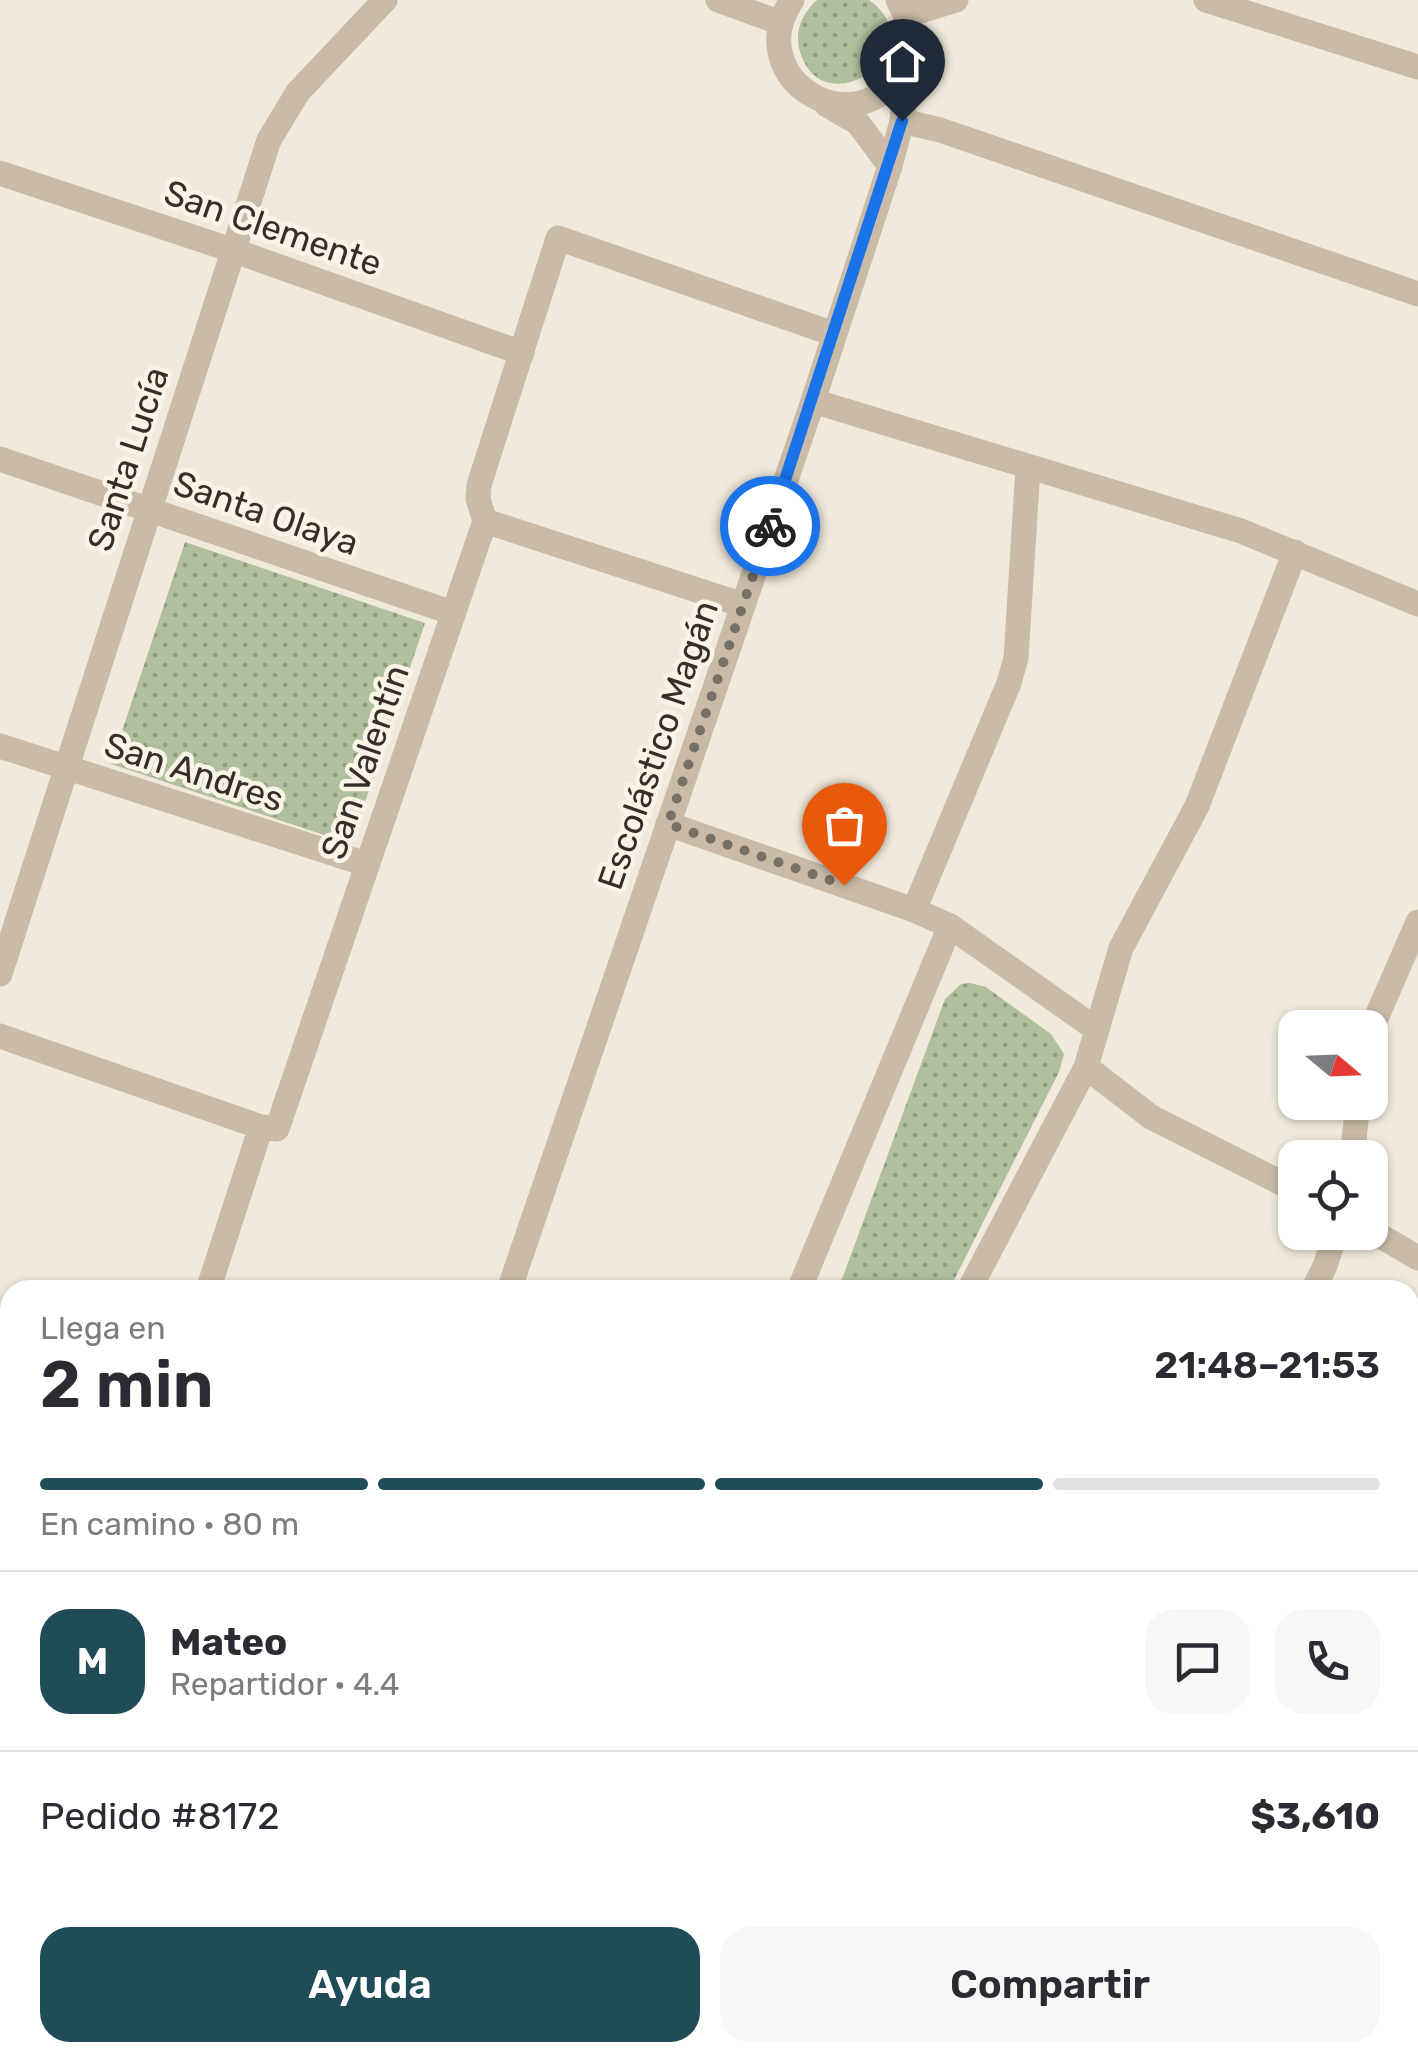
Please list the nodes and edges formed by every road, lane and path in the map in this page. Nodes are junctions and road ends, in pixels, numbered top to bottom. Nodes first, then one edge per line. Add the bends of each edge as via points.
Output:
1 (386, 0) edge
2 (718, 0) edge
3 (956, 0) edge
4 (1206, 0) edge
5 (902, 8) edge
6 (787, 12) edge
7 (1418, 67) edge
8 (897, 78) junction
9 (821, 101) junction
10 (902, 121) junction
11 (890, 166) junction
12 (0, 172) edge
13 (232, 250) junction
14 (1418, 294) edge
15 (834, 334) junction
16 (522, 353) junction
17 (814, 401) junction
18 (0, 459) edge
19 (1028, 468) junction
20 (149, 510) junction
21 (485, 521) junction
22 (1295, 552) junction
23 (742, 604) junction
24 (1418, 604) edge
25 (453, 614) junction
26 (0, 746) edge
27 (65, 768) junction
28 (668, 824) junction
29 (366, 864) junction
30 (914, 910) junction
31 (1418, 922) edge
32 (950, 926) junction
33 (0, 974) edge
34 (1380, 1010) edge
35 (1096, 1029) junction
36 (0, 1036) edge
37 (1086, 1067) junction
38 (261, 1127) junction
39 (1278, 1182) edge
40 (1388, 1240) edge
41 (1331, 1250) edge
42 (1418, 1258) edge
43 (211, 1280) edge
44 (512, 1280) edge
45 (803, 1280) edge
46 (974, 1280) edge
47 (1318, 1280) edge

1 - 13 street, Santa Lucía via 281,116
2 - 6 street
3 - 5 street
4 - 7 street
5 - 8 street, Escolástico Magán via 910,37
6 - 9 street via 780,55 802,90
8 - 9 street via 863,102
8 - 10 street, Escolástico Magán
9 - 11 street via 858,123
10 - 11 street, Escolástico Magán
10 - 14 street
11 - 15 street, Escolástico Magán
12 - 13 street, San Clemente
13 - 16 street, San Clemente
13 - 20 street, Santa Lucía
15 - 16 street, San Valentín via 558,238
15 - 17 street, Escolástico Magán
16 - 21 street, San Valentín via 479,485
17 - 19 street
17 - 23 street, Escolástico Magán
18 - 20 street, Santa Olaya
19 - 22 street
19 - 30 street via 1016,658
20 - 25 street, Santa Olaya
20 - 27 street, Santa Lucía
21 - 23 street
21 - 25 street, San Valentín
22 - 24 street
22 - 35 street via 1197,806 1122,948
23 - 28 street, Escolástico Magán
25 - 29 street, San Valentín
26 - 27 street, San Andres
27 - 29 street, San Andres
27 - 33 street, Santa Lucía
28 - 30 street
28 - 44 street, Escolástico Magán
29 - 38 street, San Valentín via 277,1130
30 - 32 street
31 - 34 street
32 - 35 street
32 - 45 street
35 - 37 street
36 - 38 street
37 - 39 street via 1151,1118
37 - 46 street
38 - 43 street, San Valentín
40 - 42 street
41 - 47 street

